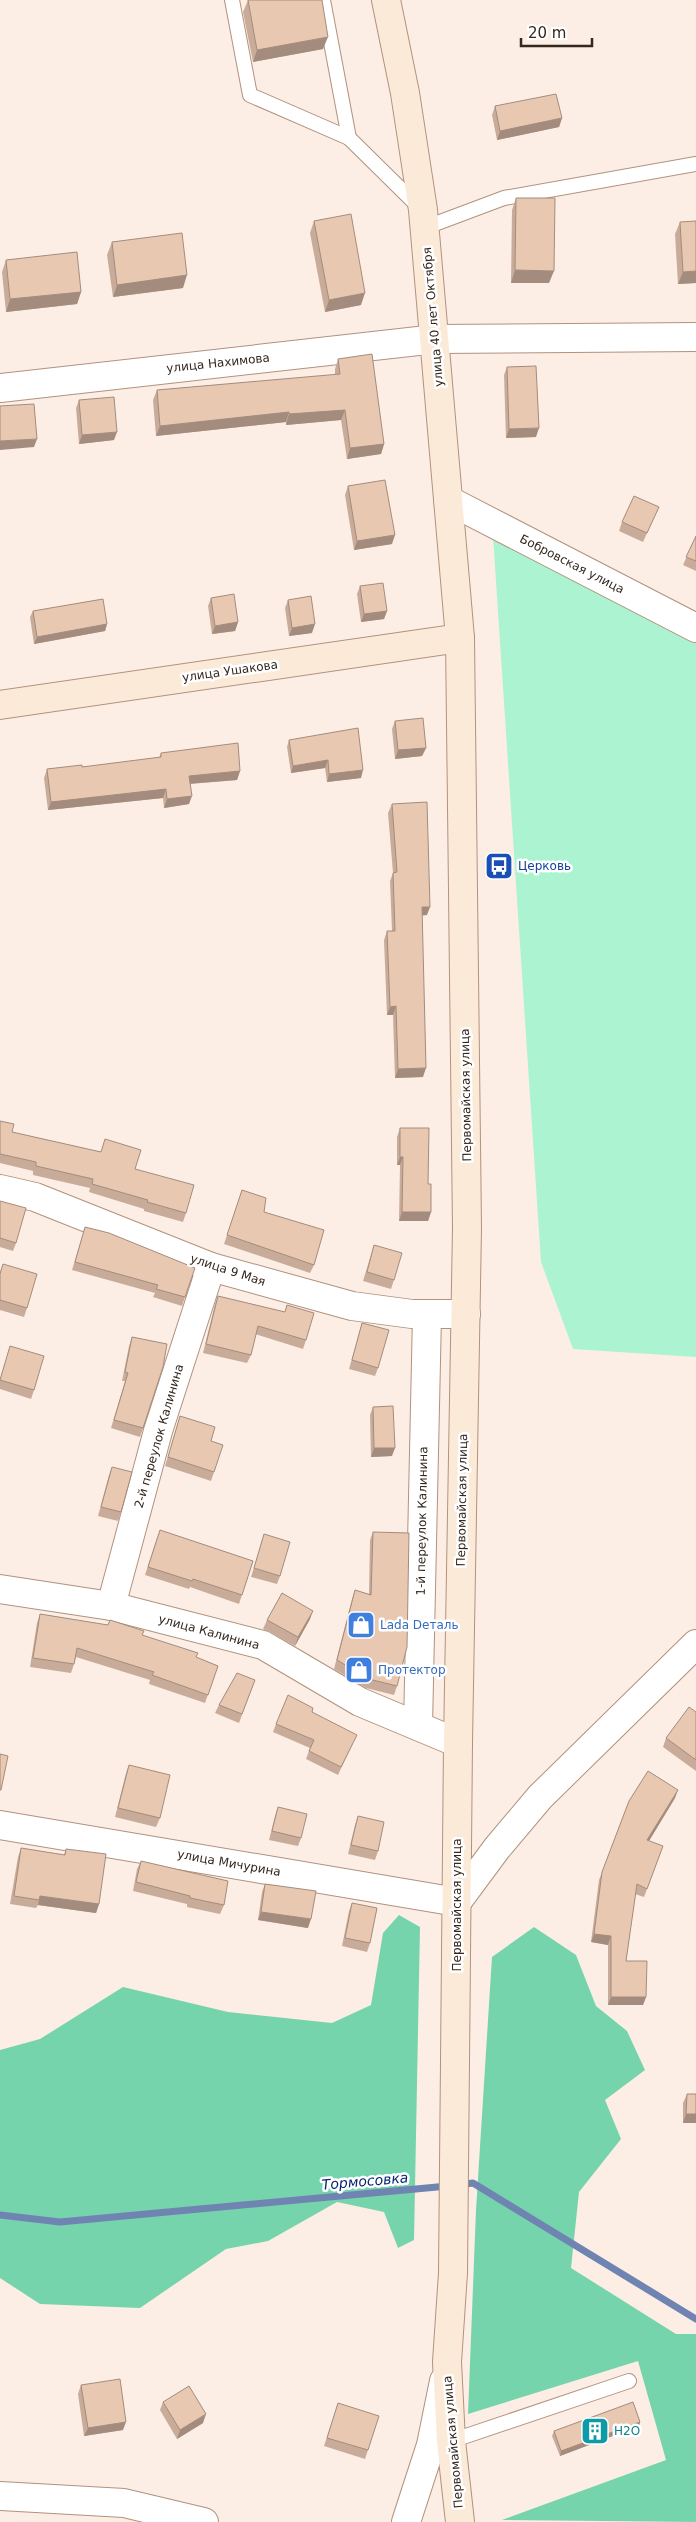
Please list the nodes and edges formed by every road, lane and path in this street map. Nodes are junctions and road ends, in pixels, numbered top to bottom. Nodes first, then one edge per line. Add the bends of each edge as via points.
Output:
1 (232, 0) edge
2 (323, 0) edge
3 (386, 0) edge
4 (348, 138) junction
5 (692, 168) edge
6 (424, 219) junction
7 (696, 337) edge
8 (436, 339) junction
9 (0, 388) edge
10 (448, 500) junction
11 (696, 628) edge
12 (460, 638) junction
13 (0, 705) edge
14 (0, 1189) edge
15 (211, 1267) junction
16 (466, 1314) junction
17 (427, 1315) junction
18 (0, 1589) edge
19 (111, 1606) junction
20 (696, 1644) edge
21 (418, 1726) junction
22 (458, 1743) junction
23 (0, 1825) edge
24 (457, 1902) junction
25 (447, 2362) junction
26 (629, 2381) dead end
27 (452, 2441) junction
28 (0, 2496) edge
29 (123, 2512) edge
30 (204, 2522) edge
31 (406, 2522) edge
32 (460, 2522) edge

1 - 4 lane via 250,95
2 - 4 lane
3 - 6 main road, улица 40 лет Октября via 405,93
4 - 6 lane
5 - 6 lane via 504,198
6 - 8 main road, улица 40 лет Октября
7 - 8 street, улица Нахимова
8 - 9 street, улица Нахимова
8 - 10 main road, улица 40 лет Октября
10 - 11 street, Бобровская улица
10 - 12 main road, улица 40 лет Октября
12 - 13 main road, улица Ушакова
12 - 16 main road, Первомайская улица
14 - 15 street, улица 9 Мая via 35,1196
15 - 17 street, улица 9 Мая via 352,1306
15 - 19 street, 2-й переулок Калинина via 158,1432
16 - 17 street, улица 9 Мая
16 - 22 main road, Первомайская улица
17 - 21 street, 1-й переулок Калинина
18 - 19 street, улица Калинина
19 - 21 street, улица Калинина via 262,1645 360,1702
20 - 24 street via 540,1797
21 - 22 street, улица Калинина
22 - 24 main road, Первомайская улица
23 - 24 street, улица Мичурина
24 - 25 main road, Первомайская улица via 453,2273
25 - 27 main road, Первомайская улица
25 - 31 street, Первомайская улица via 431,2445
26 - 27 lane
27 - 32 main road, Первомайская улица
28 - 29 street
29 - 30 street

